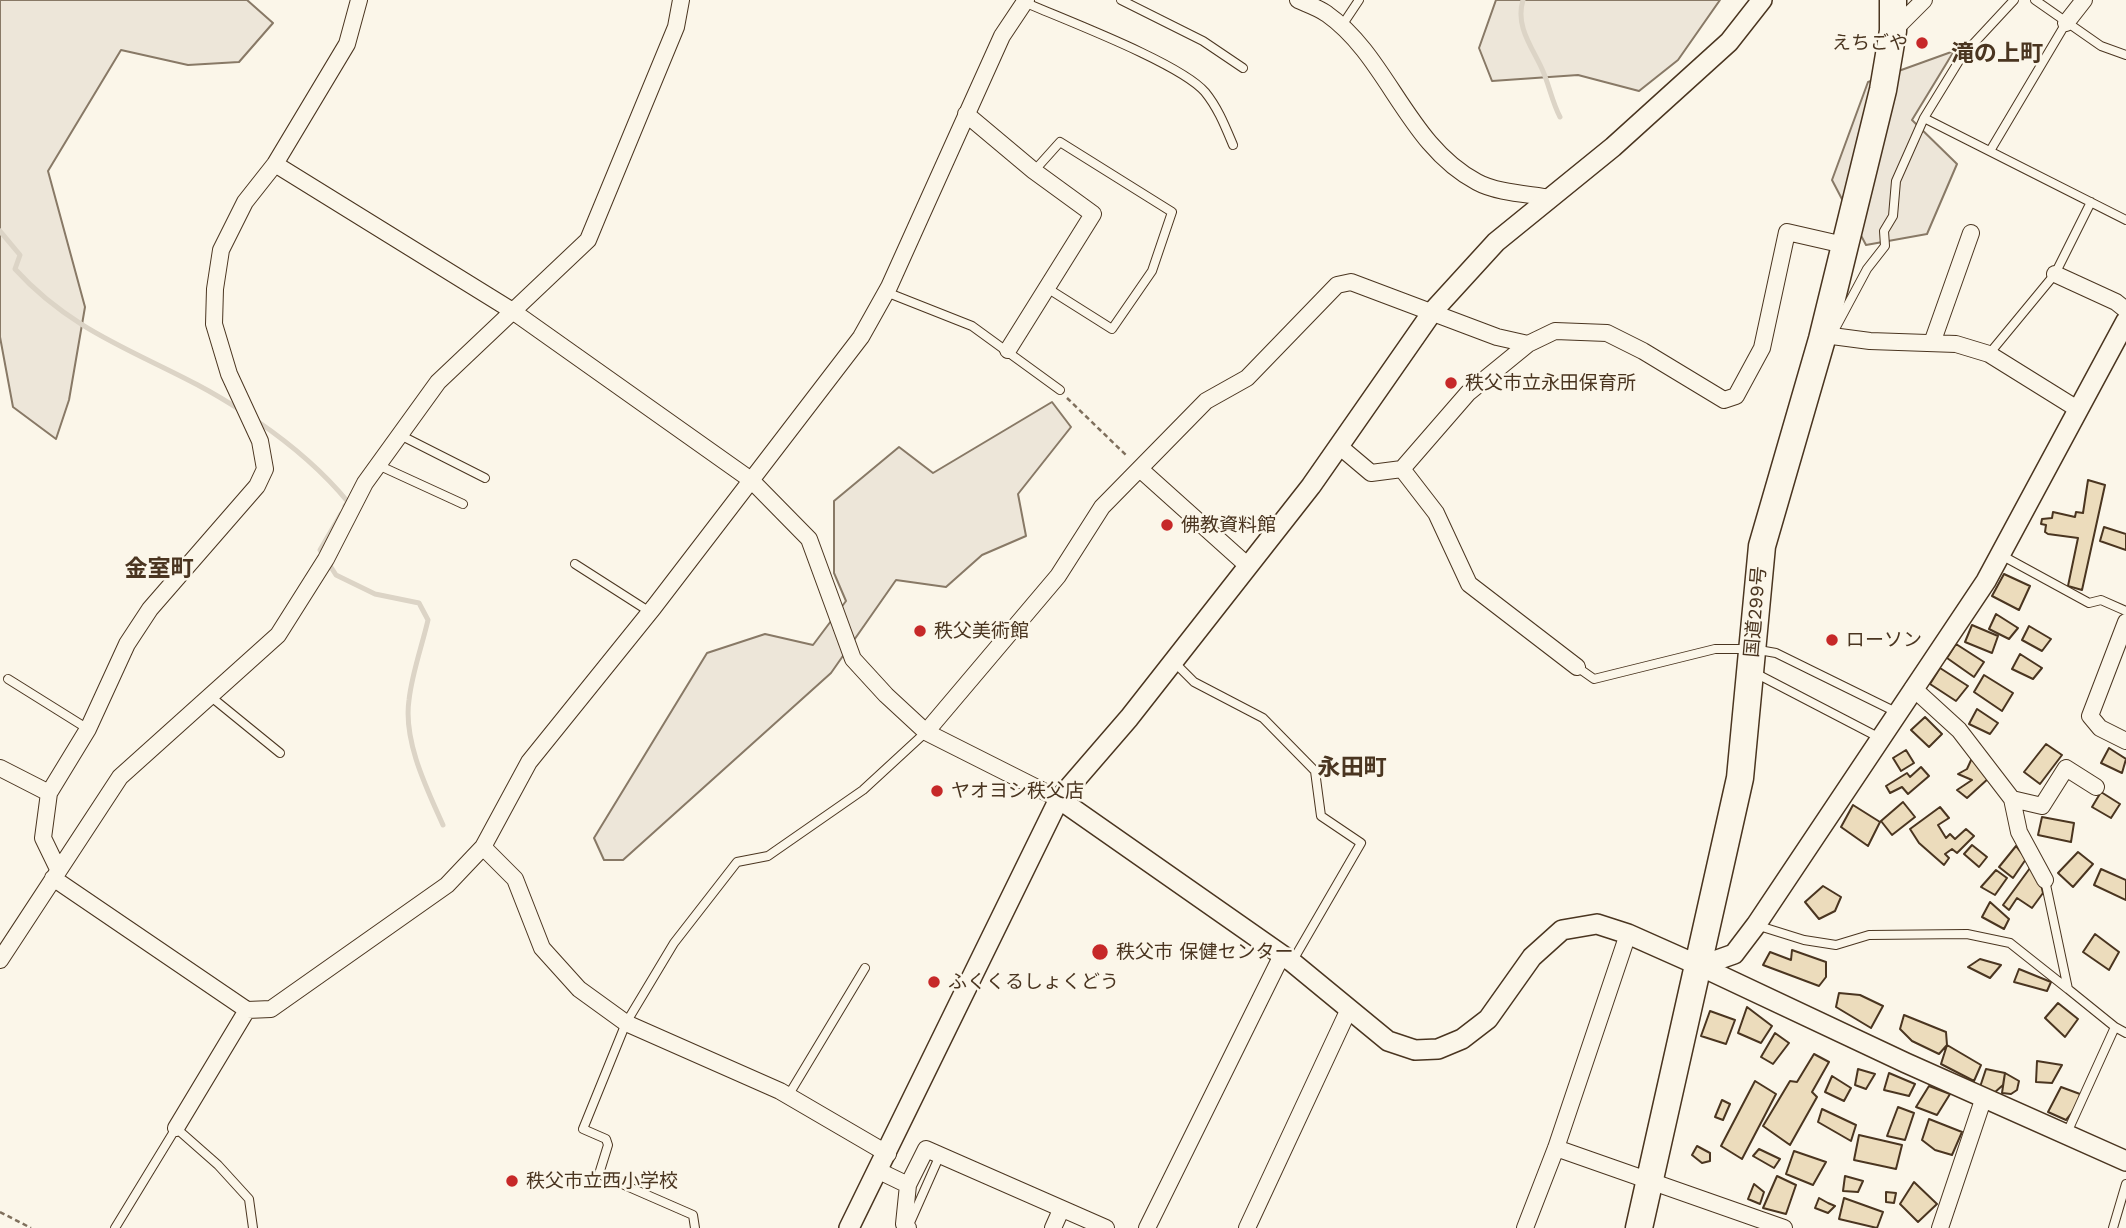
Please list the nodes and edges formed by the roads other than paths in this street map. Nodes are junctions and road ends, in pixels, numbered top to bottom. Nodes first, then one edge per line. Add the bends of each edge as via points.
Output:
1 (359, 0) edge
2 (681, 0) edge
3 (1121, 0) edge
4 (1298, 0) edge
5 (1359, 0) edge
6 (1762, 0) edge
7 (1893, 0) edge
8 (1924, 0) edge
9 (2014, 0) edge
10 (2035, 0) edge
11 (2084, 0) edge
12 (1025, 1) edge
13 (2066, 23) junction
14 (1341, 27) junction
15 (1893, 31) junction
16 (2126, 55) edge
17 (1243, 68) dead end
18 (966, 114) junction
19 (1924, 118) junction
20 (1233, 145) dead end
21 (1990, 151) junction
22 (275, 164) junction
23 (1034, 171) junction
24 (1551, 198) junction
25 (2091, 202) junction
26 (2126, 220) edge
27 (1971, 233) dead end
28 (1844, 244) junction
29 (2055, 274) junction
30 (1047, 288) junction
31 (886, 292) junction
32 (512, 310) junction
33 (2126, 310) edge
34 (1433, 311) junction
35 (2126, 321) edge
36 (1827, 337) junction
37 (1932, 343) junction
38 (1528, 344) junction
39 (1008, 350) junction
40 (1989, 354) junction
41 (1060, 390) road end
42 (2079, 410) junction
43 (400, 435) junction
44 (1339, 446) junction
45 (378, 465) junction
46 (1402, 469) junction
47 (1141, 470) junction
48 (485, 478) dead end
49 (751, 480) junction
50 (463, 504) dead end
51 (2001, 555) junction
52 (575, 564) dead end
53 (1248, 566) junction
54 (2126, 611) edge
55 (650, 612) junction
56 (2126, 622) edge
57 (1752, 660) junction
58 (1173, 661) junction
59 (1577, 667) joint
60 (8, 679) dead end
61 (1913, 688) junction
62 (210, 696) junction
63 (1897, 712) junction
64 (88, 729) junction
65 (926, 733) junction
66 (1880, 738) junction
67 (2126, 741) edge
68 (280, 753) dead end
69 (0, 768) edge
70 (2096, 787) dead end
71 (49, 793) junction
72 (1059, 799) junction
73 (2012, 799) junction
74 (483, 847) junction
75 (55, 873) junction
76 (2045, 880) joint
77 (1756, 925) junction
78 (1628, 934) junction
79 (1287, 958) junction
80 (0, 960) edge
81 (1700, 966) junction
82 (865, 968) dead end
83 (2068, 989) junction
84 (1349, 1009) junction
85 (247, 1010) junction
86 (626, 1023) junction
87 (2115, 1027) junction
88 (2126, 1033) edge
89 (788, 1096) junction
90 (1984, 1097) junction
91 (176, 1128) junction
92 (2066, 1135) junction
93 (1556, 1148) junction
94 (940, 1155) junction
95 (2126, 1161) edge
96 (884, 1162) junction
97 (1648, 1181) junction
98 (2126, 1184) edge
99 (908, 1185) junction
100 (1061, 1210) junction
101 (906, 1227) edge
102 (115, 1228) edge
103 (253, 1228) edge
104 (695, 1228) edge
105 (849, 1228) edge
106 (1053, 1228) edge
107 (1106, 1228) edge
108 (1147, 1228) edge
109 (1247, 1228) edge
110 (1525, 1228) edge
111 (1639, 1228) edge
112 (1784, 1228) edge
113 (1940, 1228) edge
114 (2113, 1228) edge

1 - 22 street via 347,44
2 - 32 street via 676,27 588,240
3 - 17 lane via 1203,41
4 - 14 street via 1326,13
5 - 14 lane
6 - 24 street via 1729,42
7 - 15 highway, 国道299号
8 - 15 street
9 - 19 lane via 1962,56
10 - 13 lane
11 - 13 street
12 - 18 street via 1002,36
12 - 20 lane via 1172,69 1203,89
13 - 16 lane via 2101,46
13 - 21 lane
14 - 24 street via 1362,47 1408,119 1459,170 1479,183
15 - 28 highway, 国道299号
18 - 23 street
18 - 31 street
19 - 21 lane
19 - 36 lane via 1896,181 1885,246
21 - 25 lane
22 - 32 street
22 - 64 street via 245,202 221,250 215,289 214,324 229,374 260,441 265,469 257,486 150,609 127,644
23 - 30 street via 1093,214
23 - 30 lane via 1060,142 1172,212 1153,271 1112,329
24 - 34 street via 1496,242
25 - 26 lane
25 - 29 lane
27 - 37 street
28 - 36 highway, 国道299号
28 - 38 street via 1787,232 1762,348 1736,396 1724,400 1607,333 1555,331
29 - 33 street
29 - 40 lane
30 - 39 street
31 - 39 lane via 972,326
31 - 49 street via 861,337
32 - 43 street via 439,382
32 - 49 street
34 - 38 street via 1497,337
34 - 44 street
34 - 47 street via 1351,282 1337,285 1247,377 1206,401
35 - 42 street
36 - 37 street
36 - 57 highway, 国道299号 via 1762,546
37 - 40 street via 1956,344
38 - 46 street via 1468,393
39 - 41 lane
40 - 42 street
42 - 51 street
43 - 45 street
43 - 48 lane
44 - 46 street via 1371,473
44 - 53 street
45 - 50 lane
45 - 62 street via 278,635
46 - 59 street via 1436,513 1469,584
47 - 53 street
47 - 65 street via 1102,507 1058,576
49 - 55 street
49 - 65 street via 809,539 853,659
51 - 54 lane via 2089,603 2101,600
51 - 61 street
52 - 55 lane
53 - 58 street
55 - 74 street via 529,762
56 - 67 street via 2090,716 2100,728
57 - 59 lane via 1715,649 1594,678
57 - 63 lane via 1776,653
57 - 66 lane
57 - 81 highway, 国道299号 via 1740,778
58 - 72 street
58 - 79 lane via 1194,682 1263,718 1315,771 1321,816 1361,843
60 - 64 lane
61 - 63 street
61 - 73 street via 1959,730
62 - 68 lane
62 - 75 street via 120,777
63 - 66 street
64 - 71 street
65 - 72 street
65 - 86 lane via 863,790 768,856 737,862 674,943
66 - 77 street
69 - 71 street
70 - 73 street via 2066,768 2042,806
71 - 75 street via 43,838
72 - 79 street
72 - 96 street
73 - 76 street via 2019,832
74 - 85 street via 446,885 271,1009
74 - 86 street via 515,879 542,948 579,989
75 - 80 street
75 - 85 street
76 - 83 lane
77 - 81 street via 1734,954
77 - 83 lane via 1836,945 1869,935 1966,934 2010,943
78 - 81 street
78 - 84 street via 1597,924 1562,930 1532,957 1488,1019 1462,1039 1438,1049 1415,1050 1388,1041
78 - 93 street
79 - 84 street
79 - 108 street
81 - 90 street
81 - 97 highway, 国道299号
82 - 89 lane
83 - 87 lane
84 - 109 street
85 - 91 street
86 - 89 street
86 - 104 lane via 583,1129 606,1139 599,1174 693,1215
87 - 88 lane
87 - 92 lane
89 - 96 street
90 - 92 street
90 - 113 street
91 - 102 lane
91 - 103 lane via 249,1199
92 - 95 street
93 - 97 street
93 - 110 street
94 - 99 street via 926,1149
94 - 100 street
94 - 101 lane
96 - 99 street
96 - 105 street
97 - 111 highway, 国道299号
97 - 112 street
98 - 114 lane
99 - 101 street
100 - 106 street
100 - 107 street

